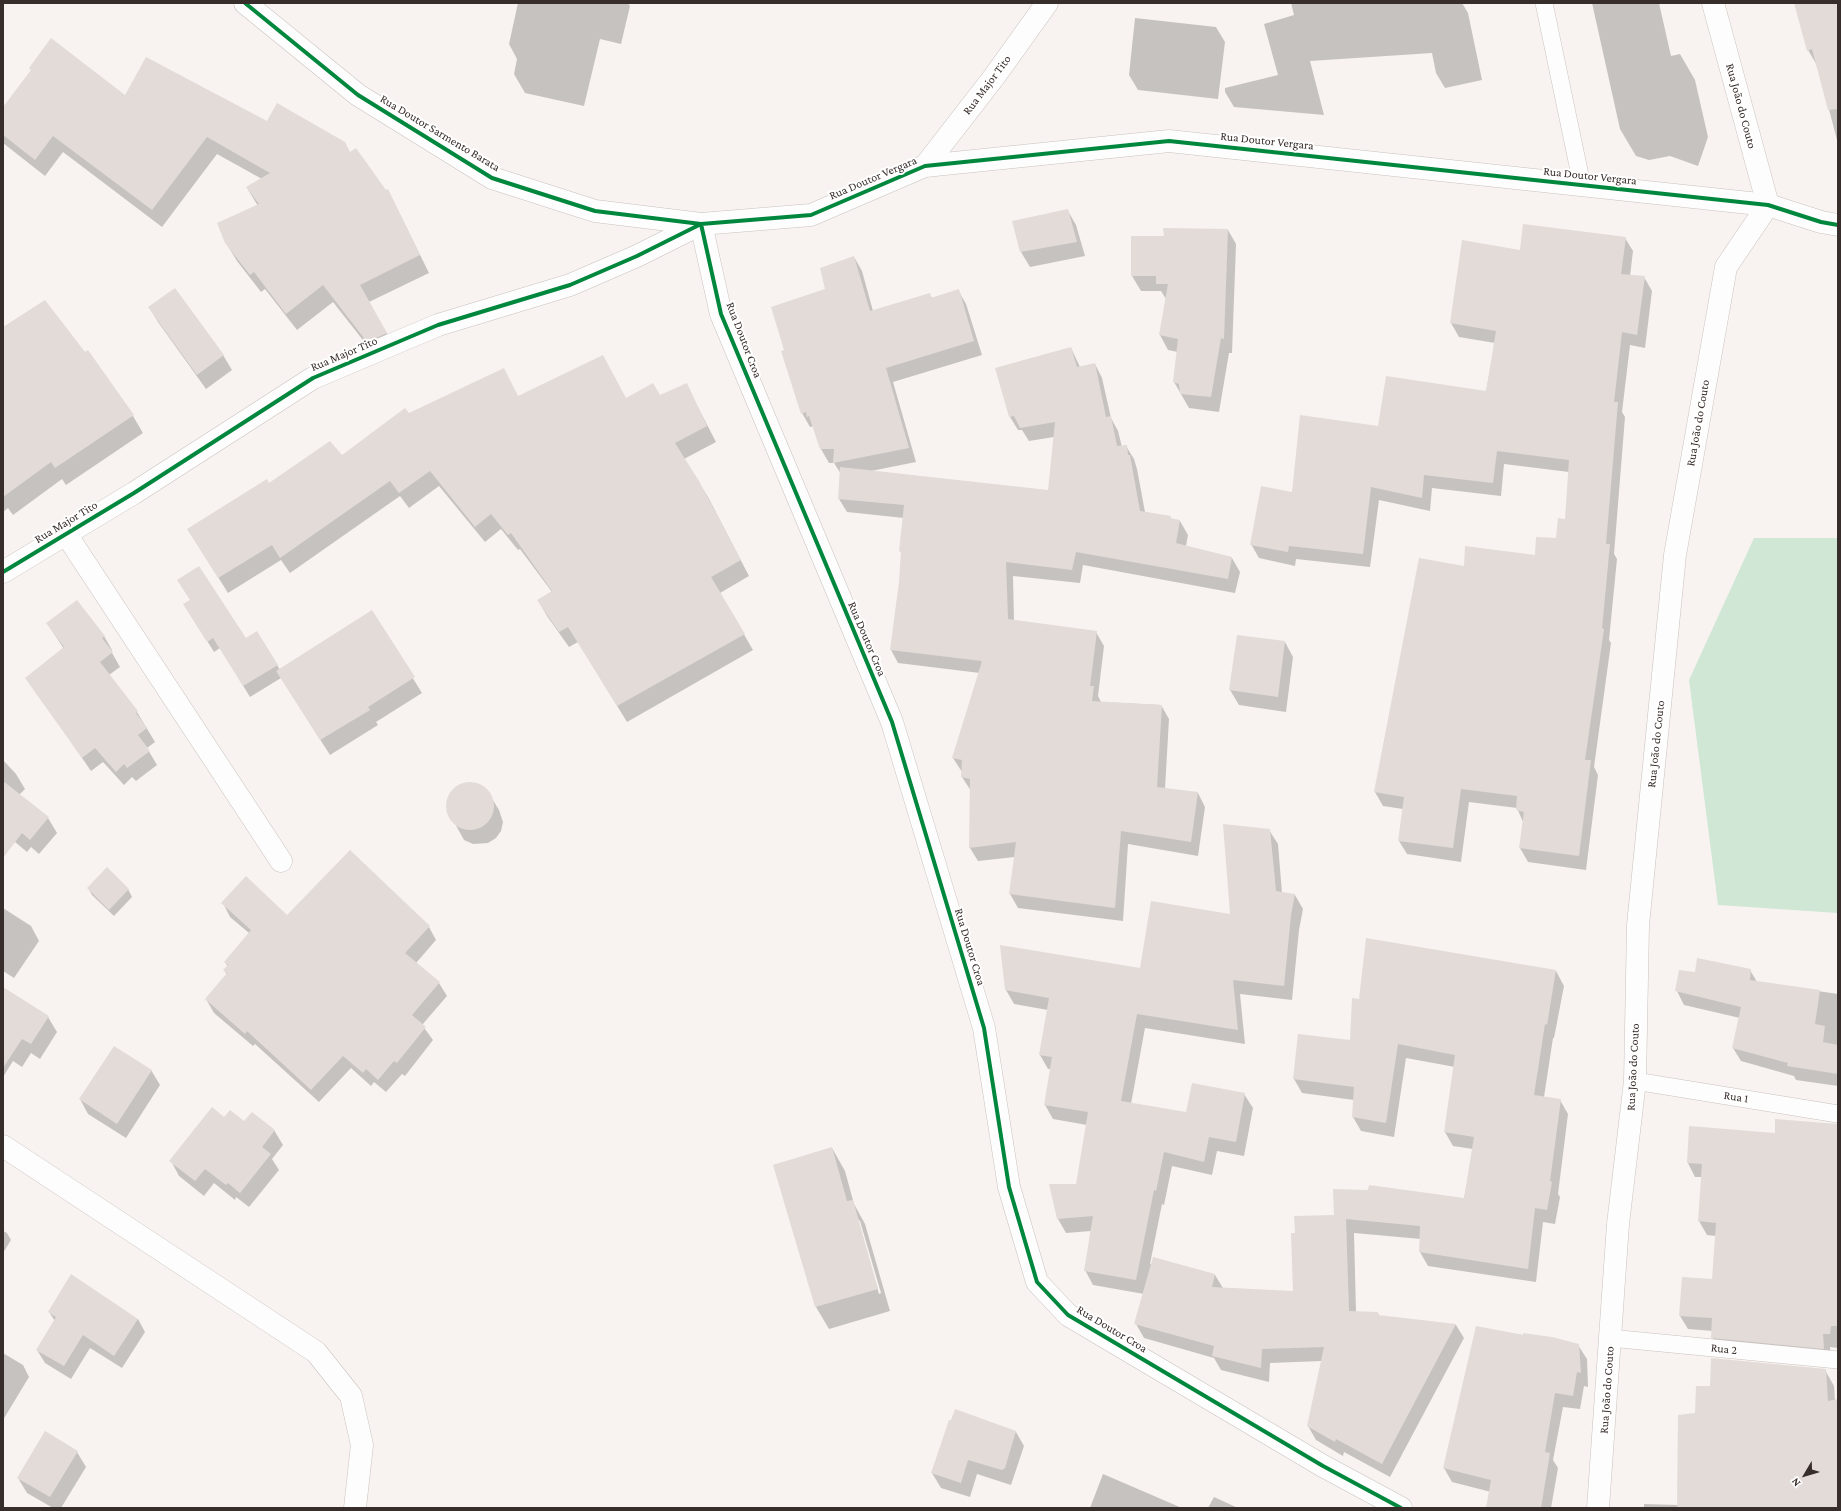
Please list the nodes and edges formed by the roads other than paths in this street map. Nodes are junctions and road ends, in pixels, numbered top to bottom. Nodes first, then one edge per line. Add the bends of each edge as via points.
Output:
1 (245, 3) edge
2 (1047, 3) edge
3 (1544, 3) edge
4 (1713, 3) edge
5 (925, 166) junction
6 (1582, 185) junction
7 (1768, 205) junction
8 (701, 224) junction
9 (1838, 225) edge
10 (66, 534) junction
11 (3, 572) edge
12 (281, 861) dead end
13 (1635, 1081) junction
14 (1838, 1114) edge
15 (3, 1146) edge
16 (1610, 1338) junction
17 (1838, 1360) edge
18 (355, 1508) edge
19 (1401, 1508) edge
20 (1598, 1508) edge

1 - 8 street, Rua Doutor Sarmento Barata via 358,95 492,178 595,211
2 - 5 street, Rua Major Tito
3 - 6 lane
4 - 7 street, Rua João do Couto
5 - 6 street, Rua Doutor Vergara via 1169,141
5 - 8 street, Rua Doutor Vergara via 810,215
6 - 7 street, Rua Doutor Vergara
7 - 9 street, Rua Doutor Vergara
7 - 13 street, Rua João do Couto via 1726,267 1675,555 1638,924
8 - 10 street, Rua Major Tito via 570,285 438,325 313,378
8 - 19 street, Rua Doutor Croa via 721,314 892,722 984,1028 1009,1187 1037,1282 1068,1315 1323,1466
10 - 11 street, Rua Major Tito
10 - 12 street
13 - 14 lane, Rua 1
13 - 16 street, Rua João do Couto via 1618,1224
15 - 18 street via 316,1352 351,1396 362,1445
16 - 17 lane, Rua 2
16 - 20 street, Rua João do Couto

